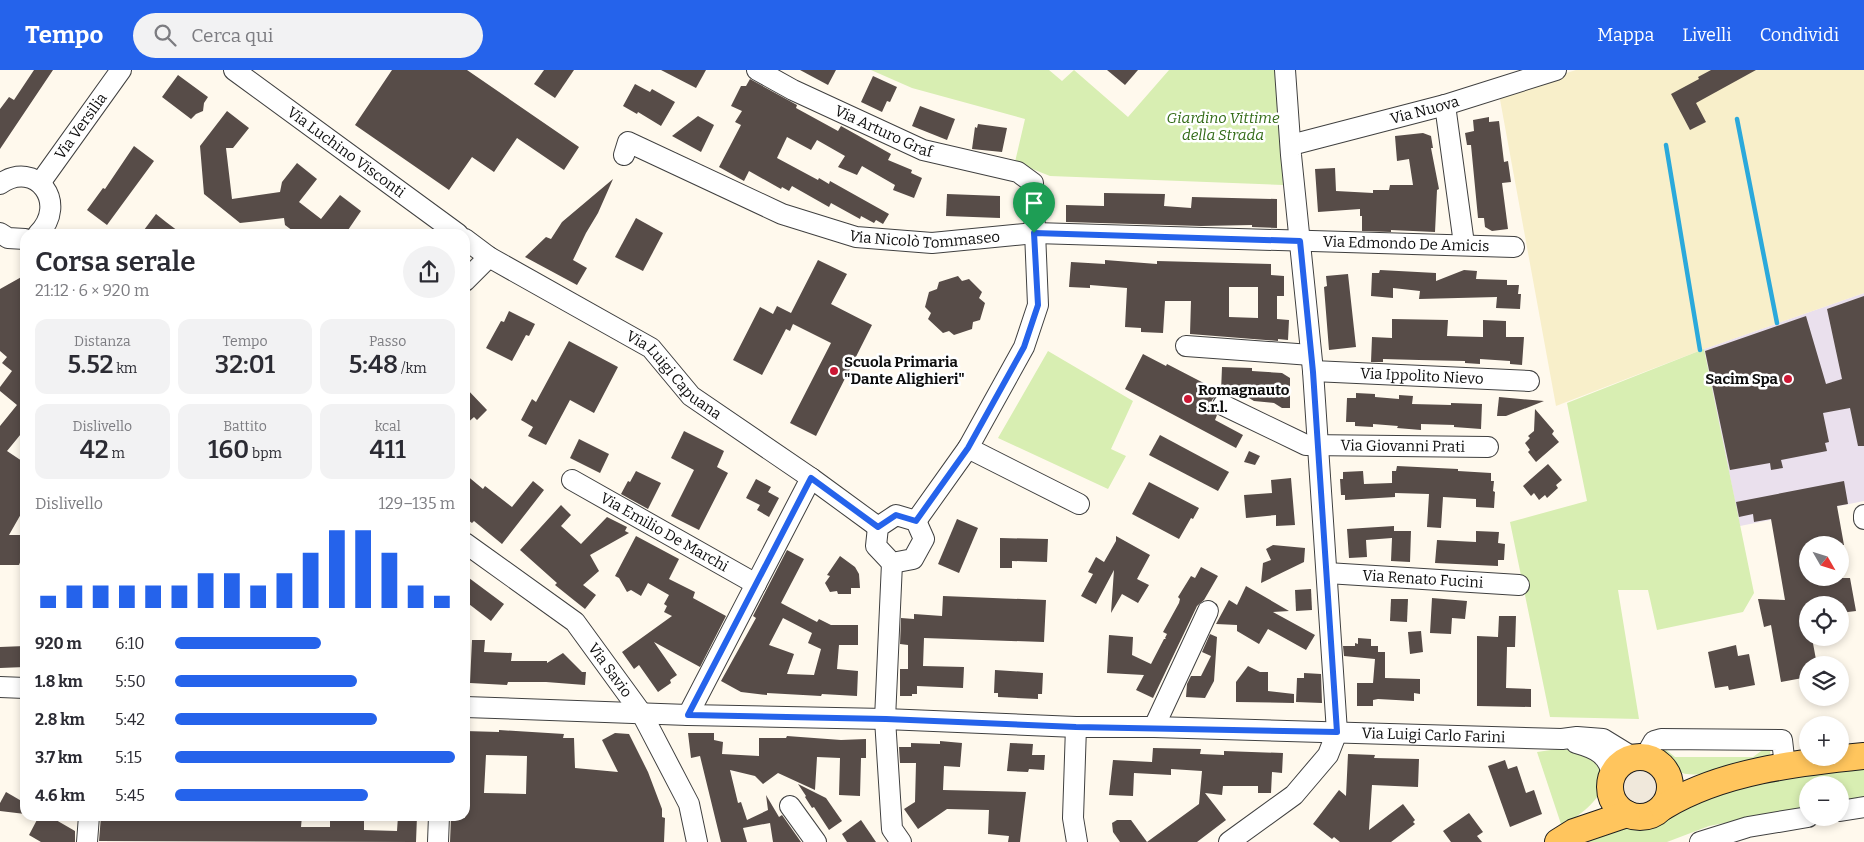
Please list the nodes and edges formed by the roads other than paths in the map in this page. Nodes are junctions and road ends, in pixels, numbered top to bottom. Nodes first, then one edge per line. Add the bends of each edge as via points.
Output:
1 (121, 70) edge
2 (234, 70) edge
3 (757, 70) edge
4 (1285, 70) edge
5 (1556, 70) edge
6 (1445, 105) junction
7 (1290, 145) junction
8 (626, 148) dead end
9 (40, 183) junction
10 (0, 184) edge
11 (41, 229) edge
12 (451, 229) edge
13 (0, 233) edge
14 (1034, 233) junction
15 (20, 236) edge
16 (20, 240) edge
17 (1300, 241) junction
18 (470, 243) edge
19 (1464, 244) junction
20 (1514, 247) dead end
21 (0, 248) edge
22 (489, 257) junction
23 (470, 277) edge
24 (1186, 346) dead end
25 (1312, 363) junction
26 (1530, 381) dead end
27 (1223, 405) dead end
28 (1318, 444) junction
29 (1488, 447) dead end
30 (968, 448) junction
31 (811, 478) junction
32 (572, 480) dead end
33 (1079, 504) dead end
34 (1864, 515) edge
35 (1864, 519) edge
36 (916, 521) junction
37 (878, 527) junction
38 (470, 547) edge
39 (892, 563) junction
40 (1327, 573) junction
41 (756, 584) junction
42 (1519, 585) dead end
43 (1208, 611) dead end
44 (0, 687) edge
45 (20, 688) edge
46 (470, 707) edge
47 (642, 714) junction
48 (688, 715) junction
49 (886, 719) junction
50 (1076, 727) junction
51 (1154, 728) junction
52 (1337, 732) junction
53 (1562, 739) junction
54 (1864, 756) edge
55 (1650, 762) junction
56 (1785, 766) junction
57 (1612, 780) junction
58 (1723, 781) junction
59 (790, 806) dead end
60 (1663, 807) junction
61 (1864, 807) edge
62 (1849, 810) edge
63 (1627, 814) junction
64 (1799, 818) edge
65 (89, 821) edge
66 (439, 821) edge
67 (1566, 837) edge
68 (88, 842) edge
69 (438, 842) edge
70 (697, 842) edge
71 (816, 842) edge
72 (901, 842) edge
73 (1077, 842) edge
74 (1229, 842) edge
75 (1700, 842) edge

1 - 9 street, Via Versilia
2 - 12 street, Via Luchino Visconti
3 - 14 street, Via Arturo Graf via 923,150 1018,172 1033,183
4 - 7 street
5 - 6 street, Via Nuova
6 - 7 street, Via Nuova
6 - 19 street
7 - 17 street
8 - 14 street, Via Nicolò Tommaseo via 698,183 856,237 932,243
9 - 10 street via 20,176
9 - 11 street via 51,204 50,216
13 - 15 street via 8,238
14 - 17 street, Via Nicolò Tommaseo
14 - 30 street via 1040,317
16 - 21 street
17 - 19 street, Via Edmondo De Amicis
17 - 25 street
18 - 22 street
19 - 20 street, Via Edmondo De Amicis
22 - 23 street
22 - 31 street, Via Luigi Capuana via 651,348 691,396
24 - 25 street, Via Ippolito Nievo
25 - 26 street, Via Ippolito Nievo
25 - 28 street
27 - 28 street, Via Giovanni Prati via 1306,445
28 - 29 street, Via Giovanni Prati
28 - 40 street
30 - 33 street
30 - 36 street
31 - 37 street, Via Luigi Capuana
31 - 41 street
32 - 41 street, Via Emilio De Marchi
34 - 35 street
36 - 37 street via 896,515
36 - 39 street via 924,539 913,559
37 - 39 street via 876,546
38 - 47 street, Via Savio via 574,622
39 - 49 street
40 - 42 street, Via Renato Fucini
40 - 52 street
41 - 48 street
43 - 51 street
44 - 45 street
46 - 47 street, Via Luigi Carlo Farini
47 - 48 street, Via Luigi Carlo Farini
47 - 70 street, Via Savio via 689,804
48 - 49 street, Via Luigi Carlo Farini
49 - 50 street, Via Luigi Carlo Farini
49 - 72 street via 892,828
50 - 51 street, Via Luigi Carlo Farini
50 - 73 street via 1073,818
51 - 52 street, Via Luigi Carlo Farini
52 - 53 street, Via Luigi Carlo Farini
52 - 74 street via 1328,755 1294,795
53 - 55 street, Via Luigi Carlo Farini via 1603,739
53 - 57 street, Via Luigi Carlo Farini via 1594,748 1604,756 1610,765
54 - 56 main road
55 - 56 street via 1650,748 1661,738 1782,740
55 - 57 main road via 1621,764
55 - 58 main road via 1677,778
55 - 60 main road via 1669,778 1670,793
56 - 58 main road
57 - 63 main road via 1614,802
57 - 67 main road via 1602,801
58 - 60 main road
59 - 71 street
60 - 63 main road via 1646,816
61 - 62 street
63 - 67 main road
64 - 75 street via 1748,827
65 - 68 street
66 - 69 street

